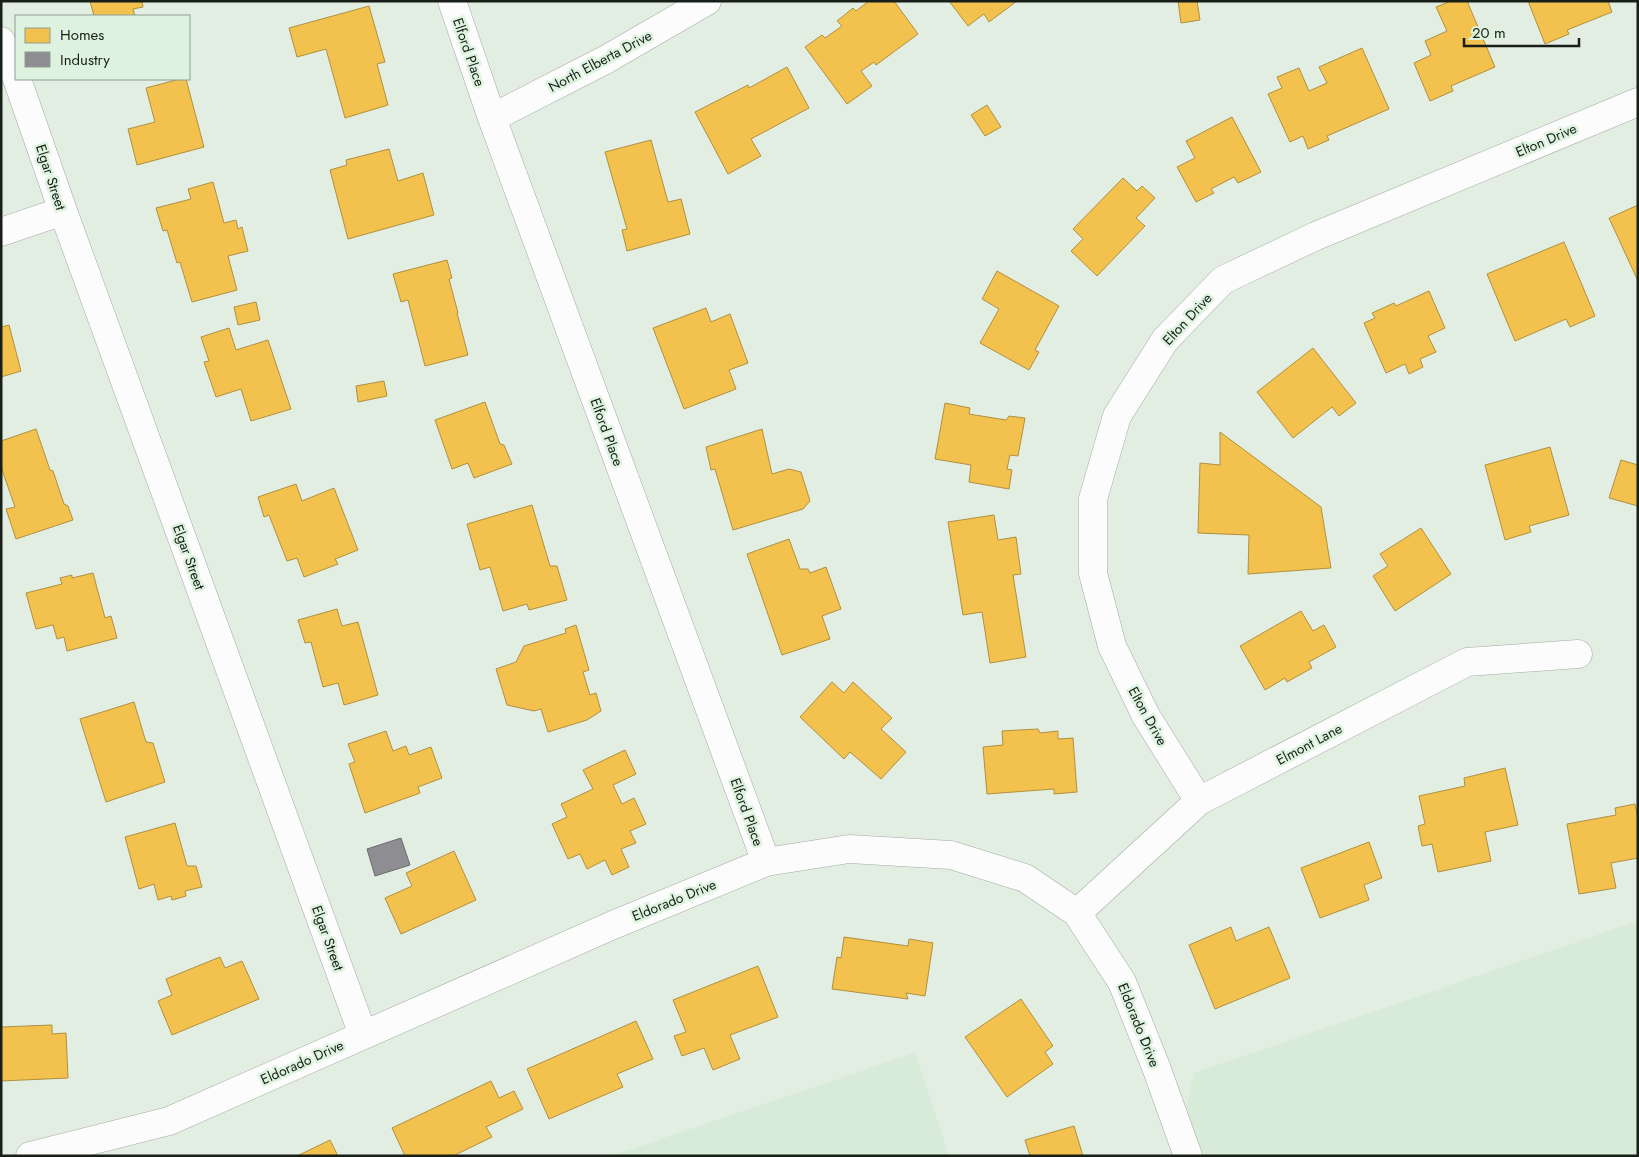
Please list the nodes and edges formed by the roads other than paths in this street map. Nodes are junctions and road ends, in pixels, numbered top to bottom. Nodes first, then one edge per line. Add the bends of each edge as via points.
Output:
1 (452, 1) edge
2 (707, 1) edge
3 (1, 41) edge
4 (15, 72) edge
5 (18, 80) edge
6 (1638, 102) edge
7 (492, 118) junction
8 (62, 212) junction
9 (1, 232) edge
10 (1578, 654) dead end
11 (1199, 802) junction
12 (766, 862) junction
13 (1077, 913) junction
14 (363, 1035) junction
15 (30, 1156) edge
16 (1188, 1156) edge

1 - 7 street, Elford Place
2 - 7 street, North Elberta Drive via 607,59
3 - 4 street, Elgar Street
5 - 8 street, Elgar Street
6 - 11 street, Elton Drive via 1316,236 1223,280 1160,347 1117,416 1111,434 1093,499 1093,574 1112,646 1146,716
7 - 12 street, Elford Place
8 - 9 street
8 - 14 street, Elgar Street
10 - 11 street, Elmont Lane via 1467,662
11 - 13 street, Elmont Lane
12 - 13 street, Eldorado Drive via 849,848 951,855 1025,878
12 - 14 street, Eldorado Drive
13 - 16 street, Eldorado Drive via 1122,982
14 - 15 street, Eldorado Drive via 169,1121

